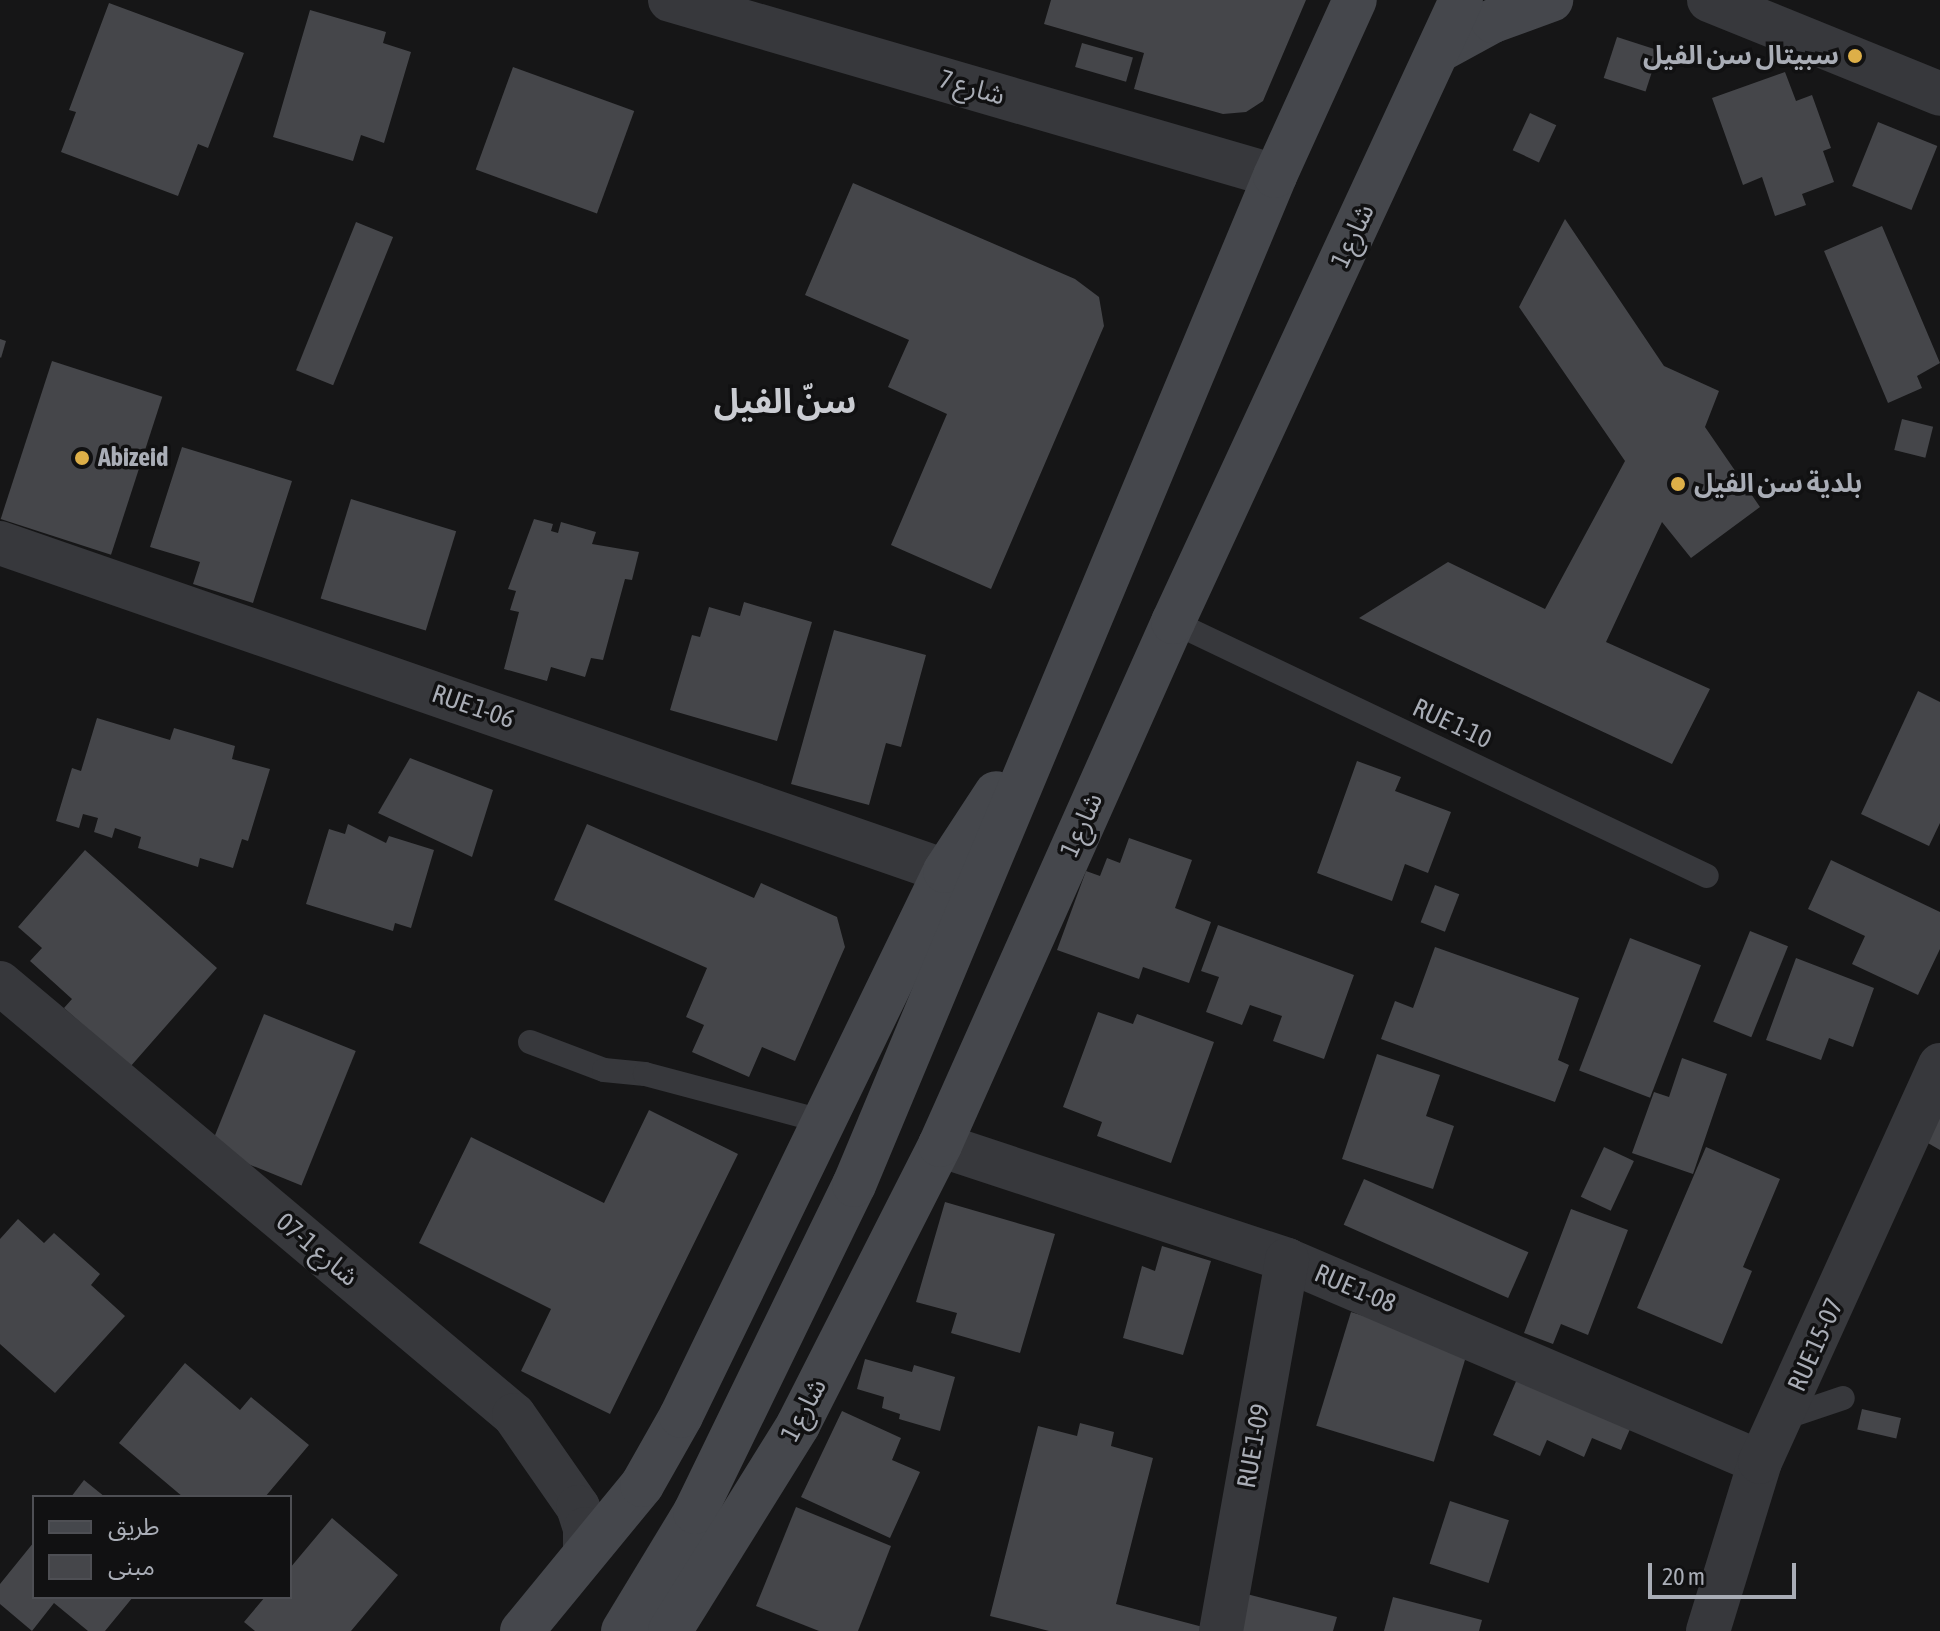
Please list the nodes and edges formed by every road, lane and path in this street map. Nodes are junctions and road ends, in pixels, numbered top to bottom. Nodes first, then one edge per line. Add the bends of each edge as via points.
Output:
1 (670, 0) edge
2 (1355, 0) edge
3 (1461, 0) edge
4 (1551, 0) edge
5 (1709, 0) edge
6 (1440, 50) junction
7 (1940, 94) edge
8 (1275, 176) junction
9 (0, 543) edge
10 (1173, 622) junction
11 (1050, 711) junction
12 (945, 871) junction
13 (1707, 876) dead end
14 (0, 983) edge
15 (530, 1042) dead end
16 (1940, 1065) edge
17 (826, 1122) junction
18 (940, 1145) junction
19 (1287, 1260) junction
20 (1843, 1398) dead end
21 (1784, 1418) junction
22 (1760, 1462) junction
23 (642, 1485) junction
24 (585, 1551) junction
25 (522, 1631) edge
26 (554, 1631) edge
27 (623, 1631) edge
28 (670, 1631) edge
29 (1221, 1631) edge
30 (1708, 1631) edge

1 - 8 street, شارع 7
2 - 8 main road
3 - 6 main road, شارع 1
4 - 6 main road via 1493,21
5 - 7 street
6 - 10 main road, شارع 1
8 - 11 main road
9 - 12 street, RUE 1-06
10 - 13 lane, RUE 1-10
10 - 18 main road, شارع 1
11 - 12 main road
11 - 27 main road via 812,1276 695,1512
12 - 17 main road
14 - 24 street, شارع 1-07 via 514,1415 578,1507
15 - 17 lane via 604,1070 645,1074
16 - 21 street, RUE 15-07
17 - 23 main road via 725,1331
18 - 19 street, RUE 1-08
18 - 28 main road, شارع 1 via 798,1425
19 - 22 street, RUE 1-08
19 - 29 street, RUE 1-09
20 - 21 lane
21 - 22 street, RUE 15-07
22 - 30 street, RUE 15-07
23 - 24 main road
23 - 26 main road
24 - 25 main road

